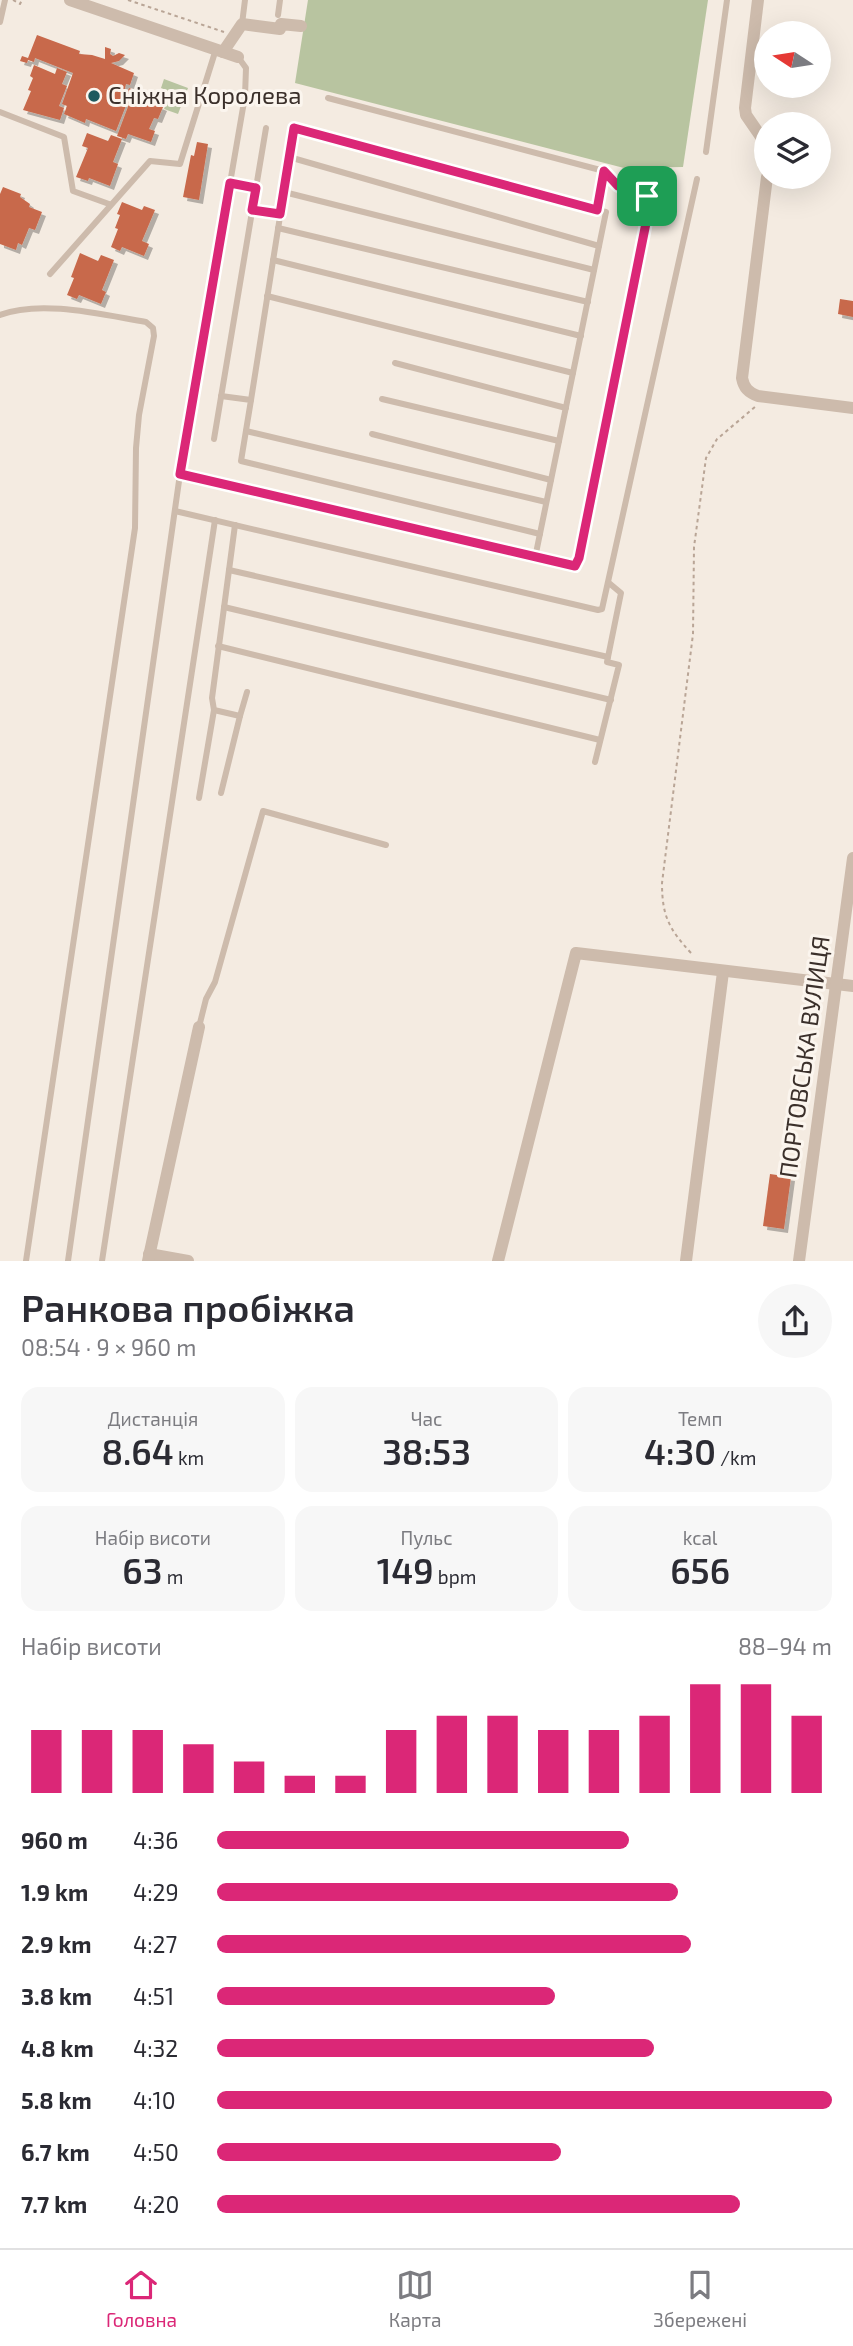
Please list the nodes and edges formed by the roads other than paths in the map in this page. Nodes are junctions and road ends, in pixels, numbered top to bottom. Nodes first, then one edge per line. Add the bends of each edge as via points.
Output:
1 (5, 0) edge
2 (71, 0) edge
3 (245, 0) edge
4 (280, 0) edge
5 (727, 0) edge
6 (758, 0) edge
7 (278, 15) dead end
8 (0, 22) edge
9 (242, 24) junction
10 (301, 26) dead end
11 (220, 50) junction
12 (238, 57) joint
13 (328, 98) dead end
14 (0, 111) edge
15 (754, 127) edge
16 (266, 128) dead end
17 (706, 152) dead end
18 (289, 157) junction
19 (604, 171) junction
20 (697, 179) dead end
21 (230, 183) junction
22 (256, 188) junction
23 (766, 189) edge
24 (284, 192) junction
25 (109, 204) junction
26 (252, 210) junction
27 (597, 210) junction
28 (280, 214) junction
29 (278, 228) junction
30 (599, 246) junction
31 (273, 260) junction
32 (594, 270) junction
33 (50, 274) dead end
34 (267, 296) junction
35 (588, 302) junction
36 (0, 315) edge
37 (580, 336) junction
38 (395, 363) dead end
39 (573, 373) junction
40 (221, 396) junction
41 (382, 399) dead end
42 (251, 400) junction
43 (566, 408) junction
44 (853, 408) edge
45 (246, 430) junction
46 (372, 434) dead end
47 (214, 439) dead end
48 (559, 441) junction
49 (180, 474) junction
50 (551, 480) junction
51 (546, 502) junction
52 (175, 511) junction
53 (215, 520) junction
54 (235, 525) junction
55 (540, 534) junction
56 (535, 558) junction
57 (229, 570) junction
58 (609, 583) junction
59 (224, 607) junction
60 (218, 646) junction
61 (608, 657) junction
62 (247, 692) dead end
63 (611, 700) junction
64 (214, 710) junction
65 (240, 716) junction
66 (600, 740) junction
67 (595, 762) dead end
68 (220, 793) dead end
69 (199, 798) dead end
70 (386, 845) dead end
71 (853, 858) edge
72 (723, 972) junction
73 (836, 984) junction
74 (853, 986) edge
75 (199, 1027) joint
76 (148, 1258) edge
77 (26, 1261) edge
78 (68, 1261) edge
79 (102, 1261) edge
80 (188, 1261) edge
81 (498, 1261) edge
82 (686, 1261) edge
83 (799, 1261) edge

1 - 8 lane
2 - 11 street
3 - 9 lane
4 - 7 lane
5 - 17 lane
6 - 15 street via 745,108
9 - 10 street via 280,29 281,24
9 - 11 street
11 - 12 street
11 - 25 lane via 180,164 149,161
12 - 21 lane via 246,68 245,96
13 - 19 lane
14 - 25 lane via 64,137 73,191
16 - 22 lane
18 - 24 lane
18 - 27 lane via 294,128
18 - 30 lane
19 - 27 lane
19 - 56 lane via 618,186 651,198 652,204 579,558 575,566
20 - 58 lane
21 - 22 lane
21 - 49 lane
22 - 26 lane
23 - 44 street via 742,378 752,393
24 - 28 lane
24 - 32 lane
25 - 33 lane
26 - 28 lane
26 - 40 lane
27 - 30 lane via 606,212
28 - 29 lane
29 - 31 lane
29 - 35 lane
30 - 32 lane
31 - 34 lane
31 - 37 lane
32 - 35 lane
34 - 39 lane
34 - 42 lane
35 - 37 lane
36 - 77 lane via 33,309 90,313 146,322 154,336 137,437 133,539
37 - 39 lane
38 - 43 lane
39 - 43 lane
40 - 42 lane
40 - 47 lane
41 - 48 lane
42 - 45 lane
43 - 48 lane
45 - 51 lane
45 - 55 lane via 241,461
46 - 50 lane
48 - 50 lane
49 - 52 lane
49 - 56 lane
50 - 51 lane
51 - 55 lane
52 - 53 lane
52 - 78 lane
53 - 54 lane
53 - 79 lane
54 - 57 lane
54 - 58 lane via 598,610 605,604
55 - 56 lane
57 - 59 lane
57 - 61 lane
58 - 61 lane via 621,593
59 - 60 lane
59 - 63 lane
60 - 64 lane
60 - 66 lane
61 - 63 lane via 607,662 619,665
62 - 65 lane
63 - 66 lane
64 - 65 lane
64 - 69 lane
65 - 68 lane
66 - 67 lane
70 - 75 lane via 263,811
71 - 73 street, ПОРТОВСЬКА ВУЛИЦЯ
72 - 73 street
72 - 81 street via 576,953
72 - 82 street
73 - 74 street
73 - 83 street, ПОРТОВСЬКА ВУЛИЦЯ
75 - 76 street
76 - 80 street

